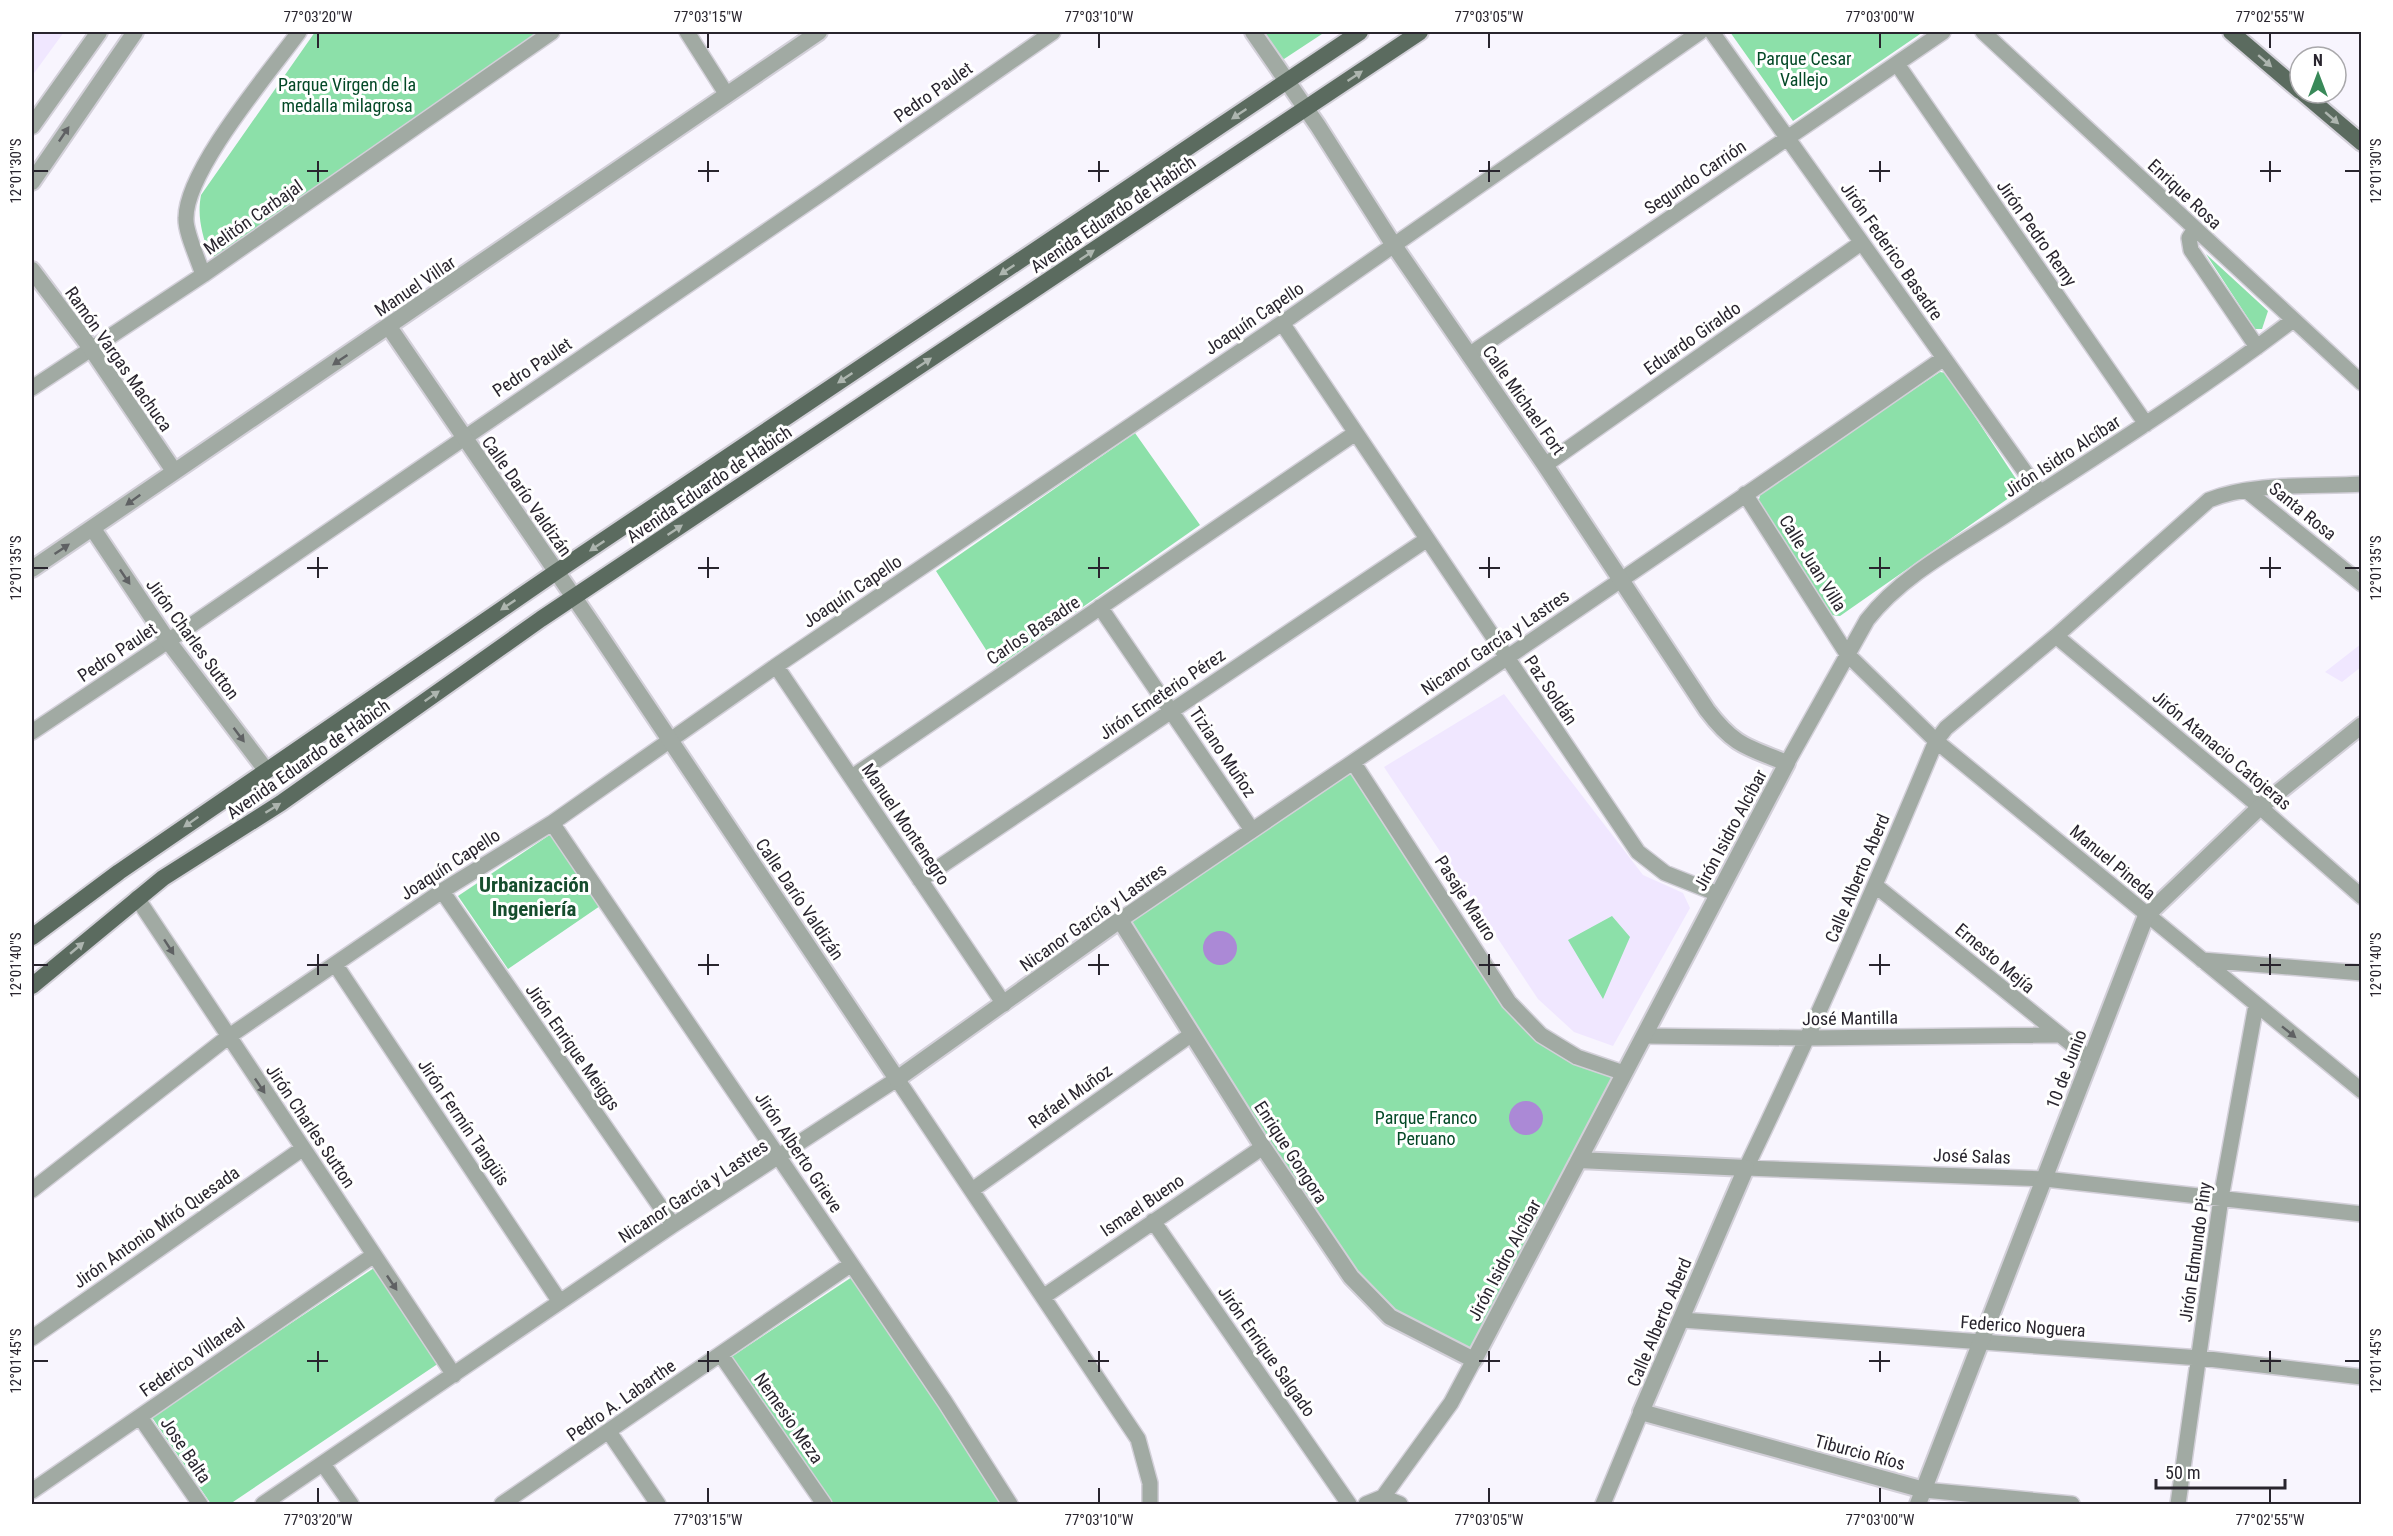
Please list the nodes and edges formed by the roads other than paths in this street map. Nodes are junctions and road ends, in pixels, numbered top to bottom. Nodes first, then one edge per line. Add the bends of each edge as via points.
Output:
1 (99, 32) edge
2 (135, 32) edge
3 (298, 32) edge
4 (552, 32) edge
5 (687, 32) edge
6 (819, 32) edge
7 (1053, 32) edge
8 (1253, 32) edge
9 (1360, 32) edge
10 (1420, 32) edge
11 (1700, 32) edge
12 (1712, 32) edge
13 (1943, 32) edge
14 (1983, 32) edge
15 (2231, 32) edge
16 (1897, 64) junction
17 (1287, 81) junction
18 (2288, 81) edge
19 (727, 95) junction
20 (2316, 105) edge
21 (1307, 110) junction
22 (32, 126) edge
23 (1788, 137) junction
24 (2361, 143) edge
25 (32, 182) edge
26 (2195, 230) junction
27 (1861, 243) junction
28 (1393, 244) junction
29 (32, 270) edge
30 (203, 275) junction
31 (2293, 320) junction
32 (1282, 323) junction
33 (389, 327) junction
34 (90, 347) junction
35 (2257, 347) junction
36 (1469, 355) junction
37 (1944, 358) junction
38 (2361, 383) edge
39 (32, 388) edge
40 (2146, 424) junction
41 (1354, 434) junction
42 (463, 437) junction
43 (1545, 465) junction
44 (174, 471) junction
45 (2361, 484) edge
46 (2247, 490) junction
47 (2040, 493) junction
48 (1745, 494) junction
49 (93, 529) junction
50 (1426, 540) junction
51 (32, 569) edge
52 (556, 572) junction
53 (1621, 582) junction
54 (2361, 584) edge
55 (574, 597) junction
56 (1100, 607) junction
57 (2056, 636) junction
58 (168, 641) junction
59 (1847, 654) junction
60 (1505, 657) junction
61 (776, 666) junction
62 (1171, 711) junction
63 (2361, 725) edge
64 (32, 732) edge
65 (669, 739) junction
66 (1936, 741) junction
67 (1353, 762) junction
68 (1787, 763) junction
69 (266, 770) junction
70 (852, 777) junction
71 (2260, 807) junction
72 (552, 823) junction
73 (1252, 830) junction
74 (920, 880) junction
75 (1876, 885) junction
76 (442, 891) junction
77 (1718, 894) junction
78 (2361, 897) edge
79 (136, 898) junction
80 (2146, 915) junction
81 (1120, 920) junction
82 (32, 937) edge
83 (2202, 960) junction
84 (335, 964) junction
85 (2361, 973) edge
86 (32, 986) edge
87 (1004, 1004) junction
88 (2256, 1005) junction
89 (1192, 1034) junction
90 (2057, 1035) junction
91 (1644, 1036) junction
92 (228, 1037) junction
93 (1809, 1038) junction
94 (2090, 1059) junction
95 (1624, 1073) junction
96 (897, 1079) junction
97 (2361, 1091) edge
98 (1263, 1147) junction
99 (302, 1149) junction
100 (780, 1157) junction
101 (1579, 1160) junction
102 (1746, 1168) junction
103 (2045, 1179) junction
104 (32, 1190) edge
105 (972, 1190) junction
106 (2221, 1198) junction
107 (2361, 1214) edge
108 (1153, 1221) junction
109 (673, 1225) junction
110 (374, 1255) junction
111 (850, 1264) junction
112 (1043, 1297) junction
113 (560, 1302) junction
114 (1682, 1320) junction
115 (32, 1338) edge
116 (1980, 1342) junction
117 (721, 1354) junction
118 (2200, 1358) junction
119 (1474, 1360) junction
120 (454, 1374) junction
121 (2361, 1377) edge
122 (1641, 1412) junction
123 (140, 1417) junction
124 (609, 1432) junction
125 (324, 1464) junction
126 (32, 1491) edge
127 (1383, 1497) junction
128 (1921, 1497) edge
129 (200, 1504) edge
130 (263, 1504) edge
131 (351, 1504) edge
132 (504, 1504) edge
133 (658, 1504) edge
134 (824, 1504) edge
135 (1010, 1504) edge
136 (1149, 1504) edge
137 (1349, 1504) edge
138 (1366, 1504) edge
139 (1400, 1504) edge
140 (1603, 1504) edge
141 (2072, 1504) edge
142 (2178, 1504) edge

1 - 22 street
25 -> 2 street
3 - 30 street via 218,144 195,184 185,219
4 - 30 street, Melitón Carbajal
5 - 19 street
6 - 19 street, Manuel Villar
7 - 42 street, Pedro Paulet
8 - 17 street, Calle Michael Fort
9 - 17 main road, Avenida Eduardo de Habich
21 -> 10 main road, Avenida Eduardo de Habich
11 - 28 street, Joaquín Capello
12 - 23 street, Jirón Federico Basadre
13 - 16 street, Segundo Carrión
14 - 26 street, Enrique Rosa
15 -> 18 main road
16 - 23 street, Segundo Carrión
16 - 40 street, Jirón Pedro Remy
17 - 21 street, Calle Michael Fort
17 -> 52 main road, Avenida Eduardo de Habich
19 - 33 street, Manuel Villar
20 -> 24 main road
21 - 28 street, Calle Michael Fort
55 -> 21 main road, Avenida Eduardo de Habich
23 - 27 street, Jirón Federico Basadre
23 - 36 street, Segundo Carrión
26 - 31 street, Enrique Rosa
26 - 35 street via 2189,238 2192,250
27 - 37 street, Jirón Federico Basadre
27 - 43 street, Eduardo Giraldo
28 - 32 street, Joaquín Capello
28 - 36 street, Calle Michael Fort
29 - 34 street, Ramón Vargas Machuca
30 - 34 street, Melitón Carbajal
31 - 35 street, Jirón Isidro Alcíbar
31 - 38 street, Enrique Rosa
32 - 41 street, Paz Soldán
32 - 61 street, Joaquín Capello
33 - 42 street, Calle Darío Valdizán
33 -> 44 street, Manuel Villar
34 - 39 street, Melitón Carbajal
34 - 44 street, Ramón Vargas Machuca
35 - 40 street, Jirón Isidro Alcíbar
36 - 43 street, Calle Michael Fort
37 - 47 street, Jirón Federico Basadre
37 - 48 street, Nicanor García y Lastres
40 - 47 street, Jirón Isidro Alcíbar
41 - 50 street, Paz Soldán
41 - 56 street, Carlos Basadre
42 - 52 street, Calle Darío Valdizán
42 - 58 street, Pedro Paulet
43 - 53 street, Calle Michael Fort
44 -> 49 street, Manuel Villar
45 - 46 street, Calle Alberto Aberd
46 - 54 street, Santa Rosa
46 - 57 street, Calle Alberto Aberd via 2225,494 2198,508
47 - 59 street, Jirón Isidro Alcíbar via 1931,564 1881,602
48 - 53 street, Nicanor García y Lastres
48 - 59 street, Calle Juan Villa
51 -> 49 street, Manuel Villar
49 -> 58 street, Jirón Charles Sutton
50 - 60 street, Paz Soldán
50 - 62 street, Jirón Emeterio Pérez
52 - 55 street, Calle Darío Valdizán
52 -> 69 main road, Avenida Eduardo de Habich
53 - 60 street, Nicanor García y Lastres
53 - 68 street, Calle Michael Fort via 1723,731 1737,743
55 - 65 street, Calle Darío Valdizán
79 -> 55 main road, Avenida Eduardo de Habich via 281,803
56 - 62 street, Tiziano Muñoz
56 - 70 street, Carlos Basadre
57 - 66 street, Calle Alberto Aberd via 1946,728
57 - 71 street, Jirón Atanacio Catojeras
58 - 64 street, Pedro Paulet
58 -> 69 street, Jirón Charles Sutton
59 - 66 street, Manuel Pineda
59 - 68 street, Jirón Isidro Alcíbar
60 - 67 street, Nicanor García y Lastres
60 - 77 street, Paz Soldán via 1638,852 1665,873
61 - 65 street, Joaquín Capello
61 - 70 street, Manuel Montenegro
62 - 73 street, Tiziano Muñoz
62 - 74 street, Jirón Emeterio Pérez
63 - 71 street, 10 de Junio
65 - 72 street, Joaquín Capello
65 - 96 street, Calle Darío Valdizán
66 - 75 street, Calle Alberto Aberd
66 - 80 street, Manuel Pineda
67 - 73 street, Nicanor García y Lastres
67 - 95 street, Pasaje Mauro via 1509,1002 1541,1035 1577,1057
68 - 77 street, Jirón Isidro Alcíbar
69 -> 82 main road, Avenida Eduardo de Habich
70 - 74 street, Manuel Montenegro
71 - 78 street, Jirón Atanacio Catojeras
71 - 80 street, 10 de Junio
72 - 76 street, Joaquín Capello
72 - 100 street, Jirón Alberto Grieve
73 - 81 street, Nicanor García y Lastres
74 - 87 street, Manuel Montenegro
75 - 90 street, Ernesto Mejía
75 - 93 street, Calle Alberto Aberd
76 - 84 street, Joaquín Capello
76 - 109 street, Jirón Enrique Meiggs
77 - 91 street, Jirón Isidro Alcíbar
86 -> 79 main road, Avenida Eduardo de Habich
79 -> 92 street, Jirón Charles Sutton
80 - 83 street, Manuel Pineda
80 - 94 street, 10 de Junio
81 - 87 street, Nicanor García y Lastres
81 - 89 street, Enrique Gongora
83 - 85 street
83 - 88 street, Manuel Pineda
84 - 92 street, Joaquín Capello
84 - 113 street, Jirón Fermín Tangüis
87 - 96 street, Nicanor García y Lastres
88 -> 97 street, Manuel Pineda
88 - 106 street, Jirón Edmundo Piny
89 - 98 street, Enrique Gongora
89 - 105 street, Rafael Muñoz
90 - 93 street, José Mantilla
90 - 94 street, Ernesto Mejía
91 - 93 street, José Mantilla
91 - 95 street, Jirón Isidro Alcíbar
92 -> 99 street, Jirón Charles Sutton
92 - 104 street, Joaquín Capello
93 - 102 street, Calle Alberto Aberd
94 - 103 street, 10 de Junio
95 - 101 street, Jirón Isidro Alcíbar
96 - 100 street, Nicanor García y Lastres
96 - 105 street, Calle Darío Valdizán
98 - 108 street, Ismael Bueno
98 - 119 street, Enrique Gongora via 1364,1293 1390,1317
99 - 110 street, Jirón Charles Sutton
99 - 115 street, Jirón Antonio Miró Quesada
100 - 109 street, Nicanor García y Lastres
100 - 111 street, Jirón Alberto Grieve
101 - 102 street, José Salas
101 - 119 street, Jirón Isidro Alcíbar
102 - 103 street, José Salas
102 - 114 street, Calle Alberto Aberd
103 - 106 street, José Salas
103 - 116 street, 10 de Junio
105 - 112 street, Calle Darío Valdizán
106 - 107 street, José Salas
106 - 118 street, Jirón Edmundo Piny
108 - 112 street, Ismael Bueno
108 - 137 street, Jirón Enrique Salgado
109 - 113 street, Nicanor García y Lastres
110 -> 120 street, Jirón Charles Sutton
110 - 123 street, Federico Villareal
111 - 117 street, Pedro A. Labarthe
111 - 135 street, Jirón Alberto Grieve
112 - 136 street, Calle Darío Valdizán via 1138,1439 1149,1483
113 - 120 street, Nicanor García y Lastres
114 - 116 street, Federico Noguera
114 - 122 street, Calle Alberto Aberd
116 - 118 street, Federico Noguera
116 - 128 street, 10 de Junio
117 - 124 street, Pedro A. Labarthe
117 - 134 street, Nemesio Meza
118 - 121 street, Federico Noguera
118 - 142 street, Jirón Edmundo Piny
119 - 127 street, Jirón Isidro Alcíbar via 1451,1403
120 - 125 street, Nicanor García y Lastres
122 - 128 street, Tiburcio Ríos
122 - 140 street, Calle Alberto Aberd
123 - 126 street, Federico Villareal
123 - 129 street, Jose Balta
124 - 132 street, Pedro A. Labarthe
124 - 133 street
125 - 130 street, Nicanor García y Lastres
125 - 131 street
127 - 138 street
127 - 139 street
128 - 141 street, Tiburcio Ríos

